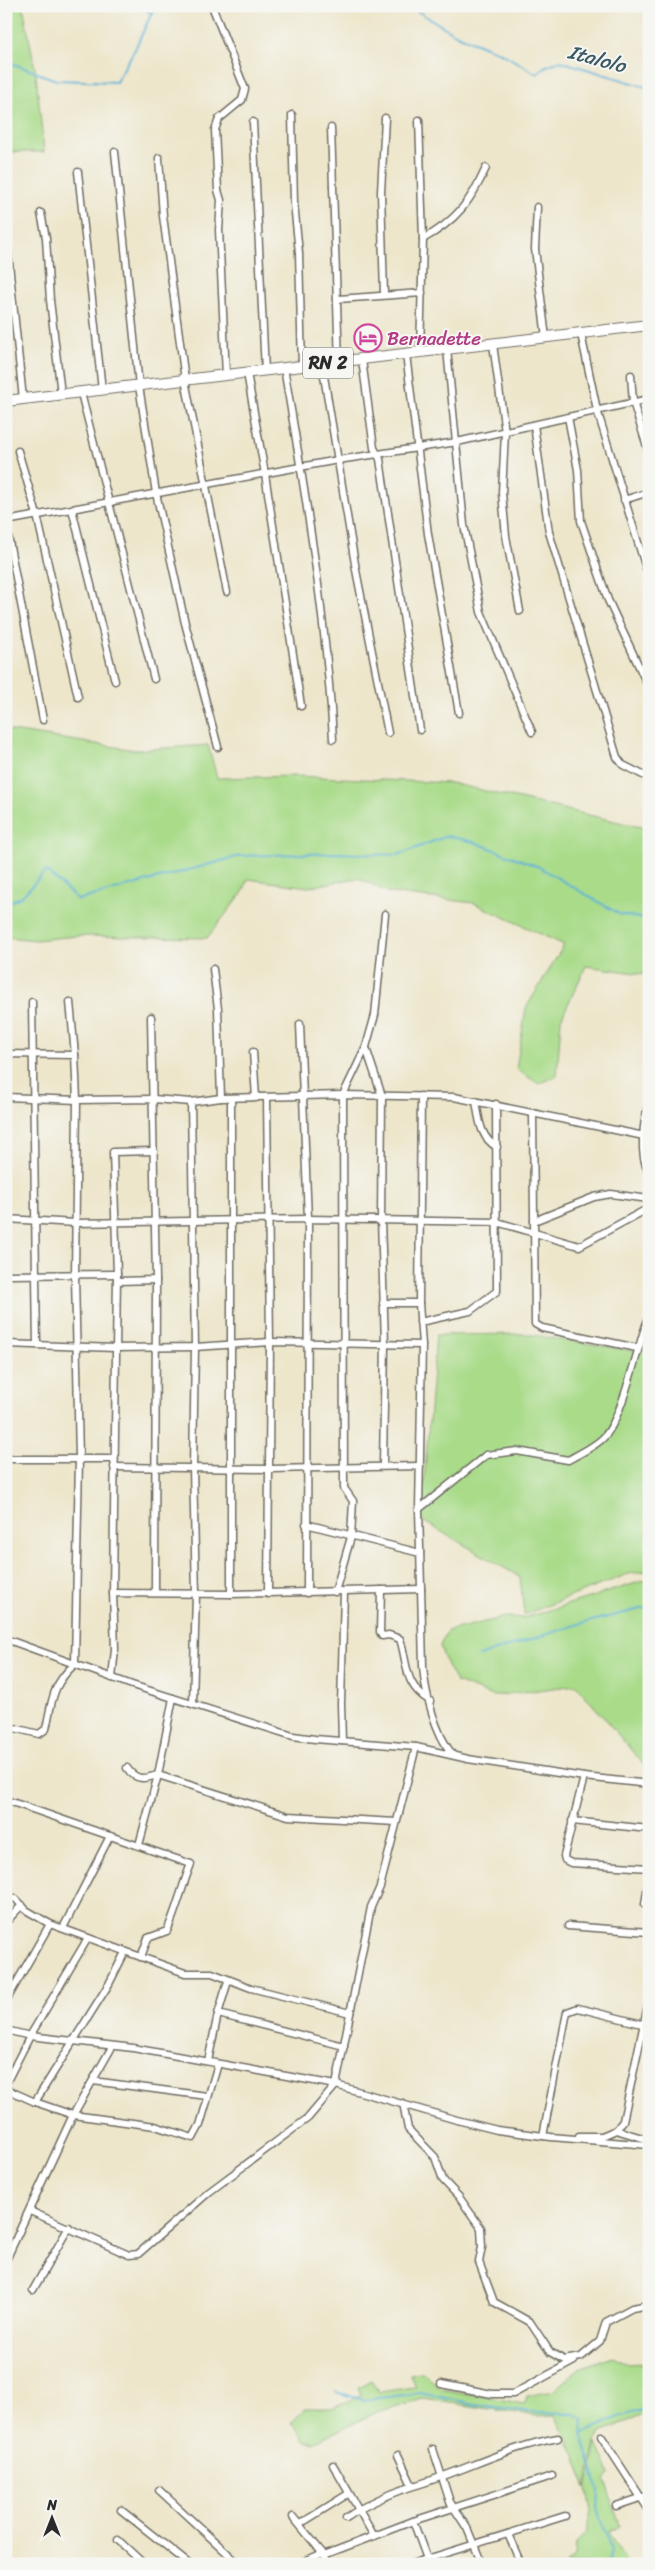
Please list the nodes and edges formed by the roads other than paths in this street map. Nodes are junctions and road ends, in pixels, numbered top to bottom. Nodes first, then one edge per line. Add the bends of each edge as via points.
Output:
1 (212, 6) edge
2 (292, 115) dead end
3 (385, 118) dead end
4 (419, 120) dead end
5 (253, 122) dead end
6 (331, 128) dead end
7 (115, 152) dead end
8 (159, 158) dead end
9 (486, 168) dead end
10 (78, 172) dead end
11 (537, 207) dead end
12 (41, 213) dead end
13 (6, 234) edge
14 (423, 239) junction
15 (422, 293) junction
16 (384, 294) junction
17 (338, 299) junction
18 (649, 325) edge
19 (581, 334) junction
20 (546, 338) junction
21 (493, 344) junction
22 (447, 349) junction
23 (420, 353) junction
24 (406, 354) junction
25 (362, 360) junction
26 (339, 362) junction
27 (322, 364) junction
28 (302, 366) junction
29 (284, 368) junction
30 (266, 370) junction
31 (247, 373) junction
32 (226, 375) junction
33 (631, 375) dead end
34 (185, 380) junction
35 (139, 386) junction
36 (102, 390) junction
37 (81, 393) junction
38 (61, 394) junction
39 (649, 398) edge
40 (23, 399) junction
41 (6, 401) edge
42 (633, 402) junction
43 (597, 410) junction
44 (568, 417) junction
45 (534, 425) junction
46 (505, 432) junction
47 (457, 442) junction
48 (417, 449) junction
49 (18, 451) dead end
50 (649, 453) edge
51 (378, 454) junction
52 (338, 460) junction
53 (301, 467) junction
54 (265, 474) junction
55 (206, 484) junction
56 (649, 492) edge
57 (156, 494) junction
58 (624, 500) junction
59 (110, 502) junction
60 (72, 509) junction
61 (37, 515) junction
62 (6, 520) edge
63 (6, 525) edge
64 (649, 578) edge
65 (228, 592) dead end
66 (520, 611) dead end
67 (154, 679) dead end
68 (115, 681) dead end
69 (649, 688) edge
70 (78, 697) dead end
71 (301, 706) dead end
72 (459, 713) dead end
73 (43, 720) dead end
74 (420, 730) dead end
75 (532, 732) dead end
76 (388, 733) dead end
77 (333, 739) dead end
78 (218, 747) dead end
79 (649, 778) edge
80 (385, 914) dead end
81 (213, 969) dead end
82 (32, 1002) dead end
83 (70, 1002) dead end
84 (151, 1017) dead end
85 (300, 1024) dead end
86 (366, 1047) junction
87 (253, 1052) dead end
88 (6, 1054) edge
89 (32, 1054) junction
90 (75, 1055) junction
91 (343, 1096) junction
92 (382, 1096) junction
93 (421, 1096) junction
94 (6, 1097) edge
95 (303, 1097) junction
96 (34, 1098) junction
97 (221, 1098) junction
98 (231, 1098) junction
99 (256, 1098) junction
100 (267, 1098) junction
101 (153, 1099) junction
102 (77, 1100) junction
103 (476, 1101) junction
104 (190, 1102) junction
105 (649, 1103) edge
106 (496, 1104) junction
107 (533, 1113) junction
108 (646, 1136) edge
109 (497, 1148) junction
110 (154, 1151) junction
111 (649, 1173) edge
112 (649, 1199) edge
113 (649, 1208) edge
114 (6, 1219) edge
115 (308, 1219) junction
116 (381, 1219) junction
117 (420, 1219) junction
118 (232, 1220) junction
119 (344, 1220) junction
120 (37, 1221) junction
121 (268, 1221) junction
122 (534, 1221) junction
123 (116, 1222) junction
124 (154, 1222) junction
125 (194, 1222) junction
126 (497, 1222) junction
127 (76, 1223) junction
128 (534, 1234) junction
129 (6, 1275) edge
130 (35, 1275) junction
131 (76, 1276) junction
132 (117, 1277) junction
133 (156, 1280) junction
134 (383, 1303) junction
135 (420, 1303) junction
136 (649, 1317) edge
137 (420, 1322) junction
138 (270, 1342) junction
139 (308, 1343) junction
140 (385, 1343) junction
141 (6, 1344) edge
142 (230, 1344) junction
143 (345, 1344) junction
144 (37, 1345) junction
145 (422, 1345) junction
146 (76, 1346) junction
147 (156, 1347) junction
148 (195, 1347) junction
149 (115, 1348) junction
150 (638, 1348) junction
151 (79, 1458) junction
152 (114, 1458) junction
153 (6, 1459) edge
154 (383, 1465) junction
155 (344, 1466) junction
156 (420, 1466) junction
157 (114, 1467) junction
158 (155, 1467) junction
159 (306, 1467) junction
160 (193, 1468) junction
161 (232, 1468) junction
162 (270, 1469) junction
163 (419, 1509) junction
164 (306, 1524) junction
165 (351, 1537) junction
166 (420, 1553) junction
167 (421, 1589) junction
168 (381, 1590) junction
169 (155, 1592) junction
170 (335, 1592) junction
171 (344, 1592) junction
172 (114, 1593) junction
173 (307, 1593) junction
174 (196, 1594) junction
175 (231, 1594) junction
176 (268, 1594) junction
177 (6, 1639) edge
178 (75, 1664) junction
179 (112, 1678) junction
180 (173, 1698) junction
181 (430, 1701) junction
182 (193, 1704) junction
183 (8, 1727) edge
184 (342, 1741) junction
185 (416, 1747) junction
186 (452, 1754) junction
187 (127, 1768) dead end
188 (158, 1775) junction
189 (584, 1778) junction
190 (649, 1784) edge
191 (6, 1800) edge
192 (572, 1821) junction
193 (396, 1822) junction
194 (649, 1829) edge
195 (110, 1836) junction
196 (140, 1845) junction
197 (649, 1868) edge
198 (649, 1879) edge
199 (6, 1894) edge
200 (22, 1905) junction
201 (649, 1906) edge
202 (6, 1922) edge
203 (50, 1924) junction
204 (568, 1926) dead end
205 (63, 1928) junction
206 (649, 1932) edge
207 (88, 1938) junction
208 (124, 1952) junction
209 (141, 1957) junction
210 (228, 1981) junction
211 (649, 2000) edge
212 (6, 2001) edge
213 (350, 2013) junction
214 (218, 2014) junction
215 (642, 2024) junction
216 (6, 2030) edge
217 (30, 2036) junction
218 (73, 2042) junction
219 (344, 2046) junction
220 (112, 2047) junction
221 (208, 2061) junction
222 (218, 2064) junction
223 (93, 2081) junction
224 (6, 2083) edge
225 (336, 2084) junction
226 (6, 2089) edge
227 (207, 2096) junction
228 (35, 2102) junction
229 (403, 2103) junction
230 (73, 2115) junction
231 (616, 2130) junction
232 (543, 2136) junction
233 (551, 2137) junction
234 (648, 2144) edge
235 (30, 2212) junction
236 (68, 2227) junction
237 (6, 2260) edge
238 (34, 2290) dead end
239 (649, 2304) edge
240 (581, 2357) junction
241 (441, 2384) dead end
242 (600, 2436) dead end
243 (558, 2438) dead end
244 (433, 2450) dead end
245 (398, 2455) dead end
246 (333, 2465) dead end
247 (442, 2475) junction
248 (552, 2476) dead end
249 (412, 2485) junction
250 (159, 2490) dead end
251 (348, 2494) junction
252 (649, 2495) edge
253 (641, 2497) junction
254 (616, 2506) dead end
255 (454, 2507) junction
256 (358, 2509) junction
257 (121, 2510) dead end
258 (649, 2510) edge
259 (565, 2516) dead end
260 (293, 2517) dead end
261 (346, 2518) dead end
262 (413, 2521) junction
263 (300, 2524) junction
264 (508, 2534) junction
265 (374, 2536) junction
266 (118, 2540) dead end
267 (473, 2544) junction
268 (324, 2554) junction
269 (427, 2559) junction
270 (144, 2564) edge
271 (188, 2564) edge
272 (238, 2564) edge
273 (298, 2564) edge
274 (329, 2564) edge
275 (411, 2564) edge
276 (482, 2564) edge
277 (521, 2564) edge

1 - 32 street via 245,89 242,100 219,119 215,130 221,200
2 - 28 street
3 - 16 street via 381,192
4 - 14 street
5 - 30 street
6 - 17 street
7 - 35 street
8 - 34 street via 163,216
9 - 14 street via 469,201 437,231
10 - 36 street
11 - 20 street via 535,249
12 - 38 street
13 - 40 street
14 - 15 street
15 - 16 street
15 - 23 street
16 - 17 street
17 - 26 street
18 - 19 highway, RN 2
19 - 20 highway, RN 2
19 - 43 street
20 - 21 highway, RN 2
21 - 22 highway, RN 2
21 - 46 street
22 - 23 highway, RN 2
22 - 47 street
23 - 24 highway, RN 2
24 - 25 highway, RN 2
24 - 48 street
25 - 26 highway, RN 2
25 - 51 street via 374,448
26 - 27 highway, RN 2
27 - 28 highway, RN 2
27 - 52 street
28 - 29 highway, RN 2
29 - 30 highway, RN 2
29 - 53 street
30 - 31 highway, RN 2
31 - 32 highway, RN 2
31 - 54 street
32 - 34 highway, RN 2
33 - 42 street
34 - 35 highway, RN 2
34 - 55 street
35 - 36 highway, RN 2
35 - 57 street
36 - 37 highway, RN 2
37 - 38 highway, RN 2
37 - 59 street
38 - 40 highway, RN 2
39 - 42 street
40 - 41 highway, RN 2
42 - 43 street
42 - 50 street
43 - 44 street
43 - 58 street
44 - 45 street
44 - 69 street via 578,470 581,521 608,600
45 - 46 street
45 - 79 street via 549,532 618,757 623,765
46 - 47 street
46 - 66 street via 502,492 506,536
47 - 48 street
47 - 75 street via 466,538 481,612
48 - 51 street
48 - 72 street
49 - 61 street
51 - 52 street
51 - 74 street
52 - 53 street
52 - 76 street
53 - 54 street
53 - 77 street via 316,561
54 - 55 street
54 - 71 street
55 - 57 street
55 - 65 street
56 - 58 street
57 - 59 street
57 - 78 street via 185,623
58 - 64 street
59 - 60 street
59 - 67 street
60 - 61 street
60 - 68 street
61 - 62 street
61 - 70 street
63 - 73 street
80 - 86 street via 376,1006
81 - 97 street via 218,1008
82 - 89 street
83 - 90 street
84 - 101 street
85 - 95 street
86 - 91 street
86 - 92 street
87 - 99 street
88 - 89 street
89 - 90 street
89 - 96 street
90 - 102 street
91 - 92 street
91 - 95 street
91 - 119 street
92 - 93 street
92 - 116 street
93 - 103 street
93 - 117 street
94 - 96 street
95 - 100 street
95 - 115 street
96 - 102 street
96 - 120 street
97 - 98 street
97 - 104 street
98 - 99 street
98 - 118 street
99 - 100 street
100 - 121 street
101 - 102 street
101 - 104 street
101 - 110 street
102 - 127 street
103 - 106 street
103 - 109 street via 483,1132
104 - 125 street
105 - 108 street via 644,1119
106 - 107 street
106 - 109 street
107 - 108 street
107 - 122 street
108 - 111 street via 644,1162
109 - 126 street
110 - 123 street via 113,1152
110 - 124 street
112 - 122 street via 612,1194 594,1197
113 - 128 street via 579,1246
114 - 120 street
115 - 119 street
115 - 121 street
115 - 139 street
116 - 117 street
116 - 119 street
116 - 134 street
117 - 126 street
117 - 135 street
118 - 121 street
118 - 125 street
118 - 142 street
119 - 143 street
120 - 127 street
120 - 130 street
121 - 138 street
122 - 128 street
123 - 124 street
123 - 127 street
123 - 132 street
124 - 125 street
124 - 133 street
125 - 148 street
126 - 128 street
126 - 137 street via 496,1293 470,1311
127 - 131 street
128 - 150 street via 535,1324
129 - 130 street
130 - 131 street
130 - 144 street
131 - 132 street
131 - 146 street
132 - 133 street
132 - 149 street
133 - 147 street
134 - 135 street
134 - 140 street
135 - 137 street
136 - 150 street
137 - 145 street
138 - 139 street
138 - 142 street
138 - 162 street
139 - 143 street
139 - 159 street
140 - 143 street
140 - 145 street
140 - 154 street
141 - 144 street
142 - 148 street
142 - 161 street
143 - 155 street
144 - 146 street
145 - 156 street
146 - 149 street
146 - 151 street
147 - 148 street
147 - 149 street
147 - 158 street
148 - 160 street
149 - 152 street
150 - 163 street via 610,1429 603,1439 568,1460 517,1451 482,1457
151 - 152 street
151 - 153 street
151 - 178 street
152 - 157 street
154 - 155 street
154 - 156 street
155 - 159 street
155 - 165 street via 344,1492 353,1501
156 - 163 street
157 - 158 street
157 - 172 street
158 - 160 street
158 - 169 street
159 - 162 street
159 - 164 street
160 - 161 street
160 - 174 street
161 - 162 street
161 - 175 street
162 - 176 street
163 - 166 street
164 - 165 street
164 - 173 street
165 - 166 street
165 - 170 street
166 - 167 street
167 - 168 street
167 - 181 street via 425,1683
168 - 171 street
168 - 181 street via 380,1632 382,1636 400,1639 406,1672 422,1696
169 - 172 street
169 - 174 street
170 - 171 street
170 - 173 street
171 - 184 street
172 - 179 street
173 - 176 street
174 - 175 street
174 - 182 street
175 - 176 street
177 - 178 street
178 - 179 street
178 - 183 street via 64,1675 51,1700 46,1729 39,1734
179 - 180 street
180 - 182 street
180 - 188 street
181 - 186 street via 440,1736
182 - 184 street via 293,1736
184 - 185 street
185 - 186 street
185 - 193 street
186 - 189 street
187 - 188 street via 135,1777 143,1779
188 - 193 street via 288,1816
188 - 196 street
189 - 190 street
189 - 192 street
191 - 195 street
192 - 194 street
192 - 197 street via 564,1856 567,1862
193 - 213 street via 380,1887 371,1907
195 - 196 street
195 - 205 street
196 - 209 street via 191,1864 167,1930 148,1938
198 - 201 street via 645,1904
199 - 200 street
200 - 202 street
200 - 203 street
203 - 205 street
203 - 212 street
204 - 206 street
205 - 207 street
207 - 208 street
207 - 217 street
208 - 209 street
208 - 218 street via 109,1984
209 - 210 street via 186,1973 208,1972
210 - 213 street
210 - 214 street
211 - 215 street
213 - 219 street
214 - 219 street
214 - 221 street
215 - 231 street via 623,2121
215 - 232 street via 578,2008 567,2012
216 - 217 street
217 - 218 street
217 - 224 street
218 - 220 street
218 - 228 street
219 - 225 street
220 - 221 street
220 - 223 street
221 - 222 street
222 - 225 street
222 - 227 street
223 - 227 street
223 - 230 street
225 - 229 street
225 - 236 street via 308,2118 209,2192 138,2254 129,2255
226 - 228 street
227 - 230 street via 200,2125 193,2138 155,2126
228 - 230 street
229 - 232 street via 497,2130
229 - 240 street via 408,2130 435,2157 443,2180 481,2228 479,2262 494,2302 530,2322 559,2360
230 - 235 street
231 - 233 street via 602,2136
231 - 234 street
232 - 233 street
233 - 234 street
235 - 236 street
235 - 237 street
236 - 238 street
239 - 240 street via 632,2308 606,2322 600,2341
240 - 241 street via 513,2394 492,2394
242 - 253 street
243 - 247 street
244 - 247 street
245 - 249 street
246 - 251 street
247 - 249 street
247 - 255 street
248 - 255 street
249 - 256 street
250 - 272 street
251 - 256 street
251 - 263 street
252 - 253 street
253 - 254 street
253 - 258 street
255 - 262 street
255 - 267 street
256 - 261 street
256 - 265 street
257 - 271 street
259 - 264 street
260 - 263 street
262 - 265 street
262 - 269 street
263 - 268 street
264 - 267 street
264 - 277 street
265 - 268 street
266 - 270 street
267 - 269 street
267 - 276 street
268 - 273 street
268 - 274 street
269 - 275 street

